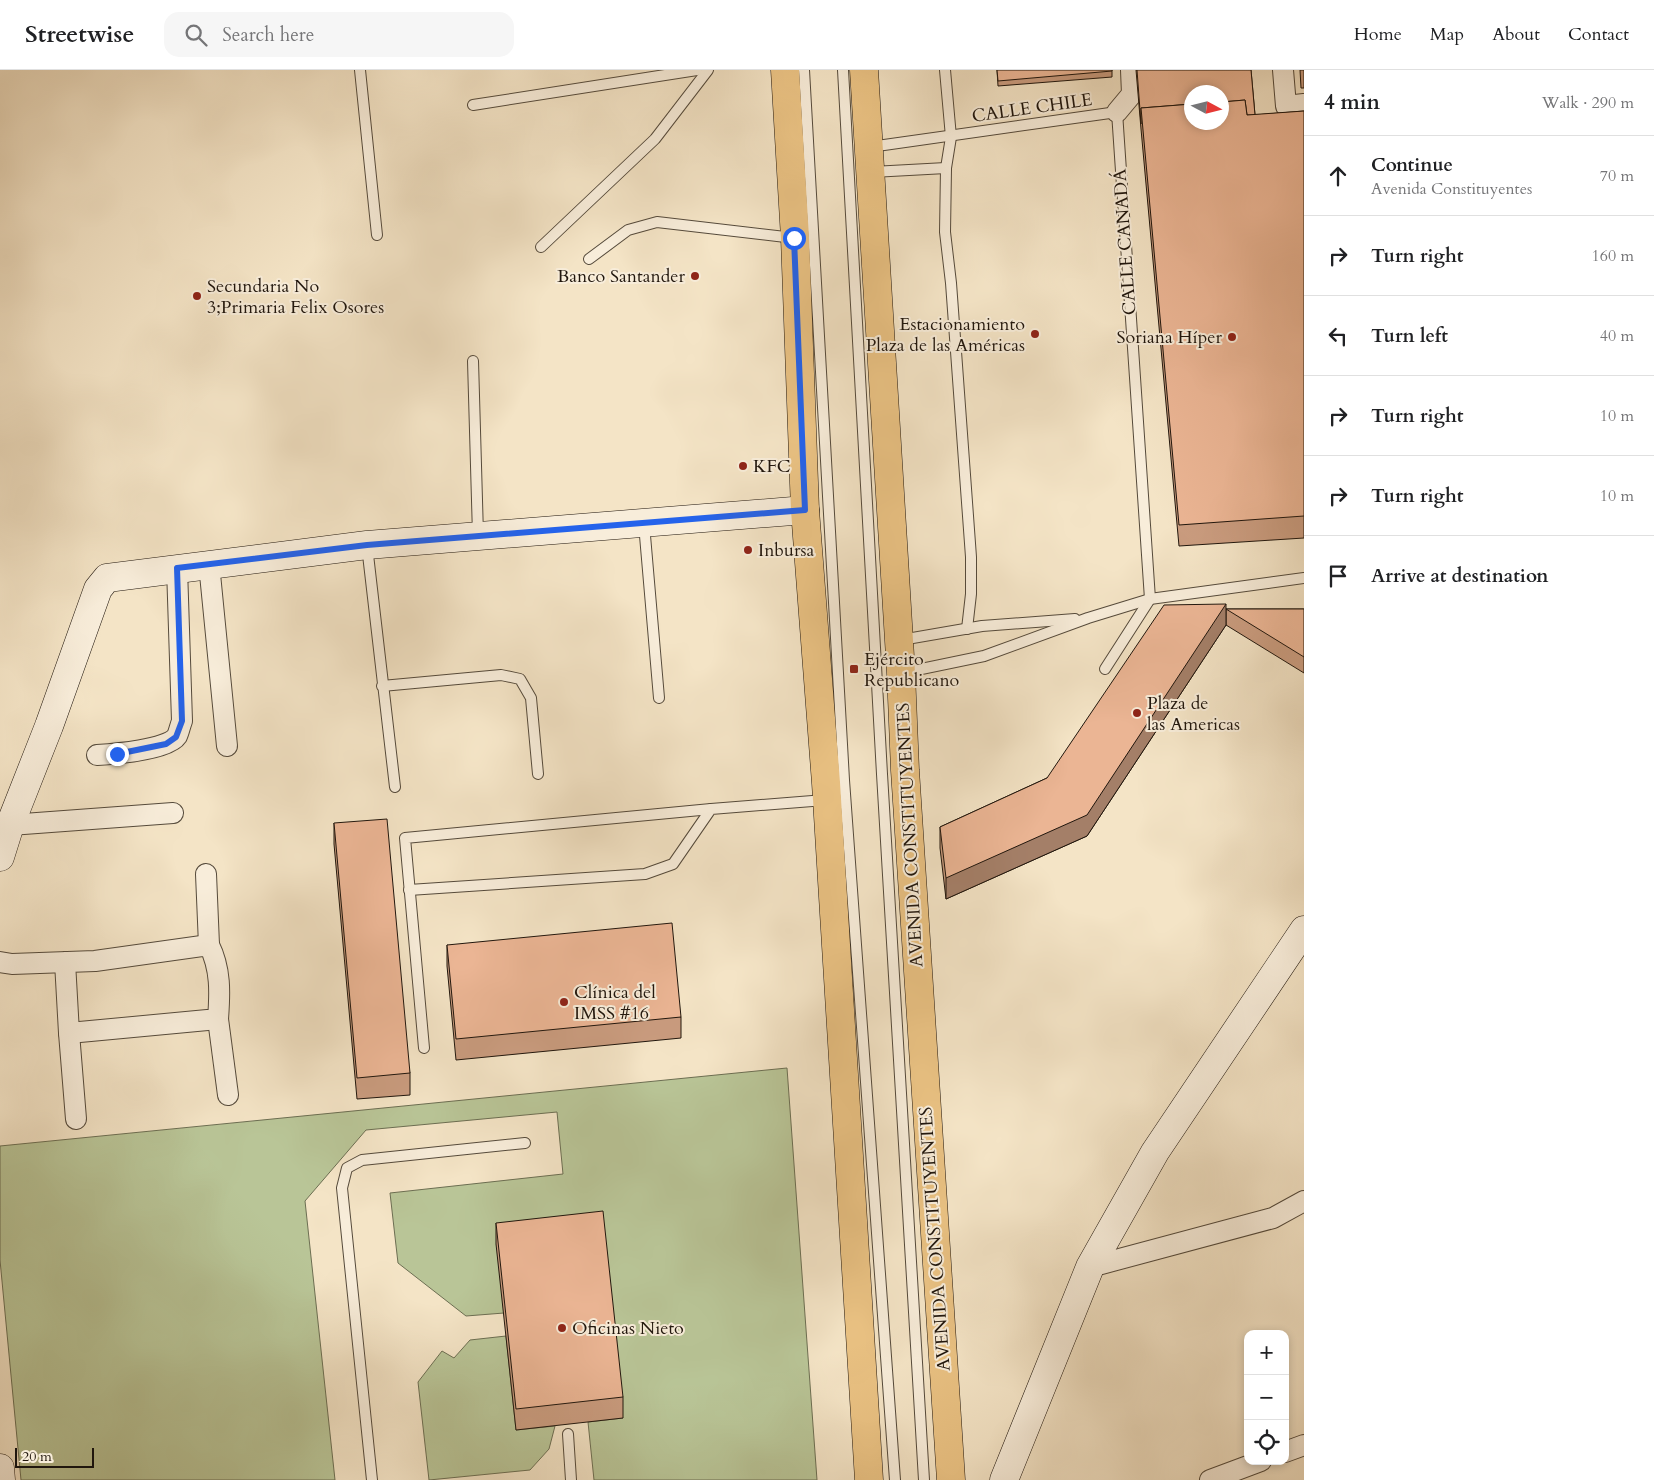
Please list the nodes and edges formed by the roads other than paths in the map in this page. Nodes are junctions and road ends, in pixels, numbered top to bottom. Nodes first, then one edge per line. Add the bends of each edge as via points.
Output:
1 (360, 70) edge
2 (697, 70) edge
3 (708, 70) edge
4 (785, 70) edge
5 (804, 70) edge
6 (843, 70) edge
7 (864, 70) edge
8 (945, 70) edge
9 (1131, 70) edge
10 (1283, 70) edge
11 (473, 105) dead end
12 (1295, 105) edge
13 (1117, 112) junction
14 (951, 136) junction
15 (870, 160) junction
16 (946, 168) junction
17 (377, 235) dead end
18 (794, 238) junction
19 (541, 247) dead end
20 (589, 259) dead end
21 (473, 361) dead end
22 (805, 510) junction
23 (644, 523) junction
24 (478, 536) junction
25 (367, 545) junction
26 (210, 564) junction
27 (177, 568) junction
28 (1304, 578) edge
29 (1150, 599) junction
30 (1088, 618) junction
31 (967, 629) junction
32 (899, 640) junction
33 (1105, 669) dead end
34 (901, 673) junction
35 (382, 686) junction
36 (659, 698) dead end
37 (228, 746) dead end
38 (97, 755) dead end
39 (538, 774) dead end
40 (395, 787) dead end
41 (826, 800) junction
42 (711, 809) junction
43 (173, 813) dead end
44 (10, 825) junction
45 (0, 857) edge
46 (206, 874) dead end
47 (409, 890) junction
48 (1304, 930) edge
49 (209, 945) junction
50 (0, 962) edge
51 (65, 962) junction
52 (218, 1020) junction
53 (69, 1032) junction
54 (424, 1048) dead end
55 (228, 1095) dead end
56 (76, 1119) dead end
57 (525, 1143) dead end
58 (1304, 1201) edge
59 (1090, 1267) junction
60 (568, 1434) dead end
61 (1304, 1445) edge
62 (1289, 1451) edge
63 (1250, 1465) edge
64 (0, 1468) edge
65 (1216, 1478) edge
66 (1, 1480) edge
67 (372, 1480) edge
68 (572, 1480) edge
69 (868, 1480) edge
70 (895, 1480) edge
71 (924, 1480) edge
72 (951, 1480) edge
73 (1004, 1480) edge

1 - 17 lane
2 - 11 lane
3 - 19 lane via 655,139
4 - 18 main road
5 - 70 lane via 845,790
6 - 71 lane
7 - 15 main road, AVENIDA CONSTITUYENTES
8 - 14 lane
9 - 13 street via 1132,94
10 - 12 street
13 - 14 lane, CALLE CHILE
13 - 29 lane, CALLE CANADÁ
14 - 15 lane, CALLE CHILE
14 - 16 lane
15 - 16 lane
15 - 32 main road, AVENIDA CONSTITUYENTES
16 - 31 lane via 945,232 971,557
18 - 20 lane via 657,222 628,230
18 - 22 main road
21 - 24 lane
22 - 23 street
22 - 41 main road
23 - 24 street
23 - 36 lane
24 - 25 street
25 - 26 street
25 - 35 lane
26 - 27 street
26 - 37 street
27 - 38 street via 182,721 176,737 166,744
27 - 44 street via 107,578 98,589
28 - 29 lane
29 - 30 lane
29 - 33 lane
30 - 31 lane
30 - 34 lane via 984,656
31 - 32 lane
32 - 34 main road, AVENIDA CONSTITUYENTES
34 - 72 main road, AVENIDA CONSTITUYENTES
35 - 39 lane via 500,675 520,679 530,698
35 - 40 lane
41 - 42 lane
41 - 69 main road
42 - 47 lane via 672,864 645,874
42 - 47 lane via 405,838
43 - 44 street
44 - 45 street
46 - 49 street
47 - 54 lane
48 - 59 street via 1155,1152
49 - 51 street via 95,961
49 - 52 street via 218,970
50 - 51 street
51 - 53 street
52 - 53 street
52 - 55 street
53 - 56 street
57 - 67 lane via 362,1160 347,1168 342,1188
58 - 59 street via 1274,1218
59 - 73 street
60 - 68 lane
61 - 62 street
63 - 65 street
64 - 66 street

